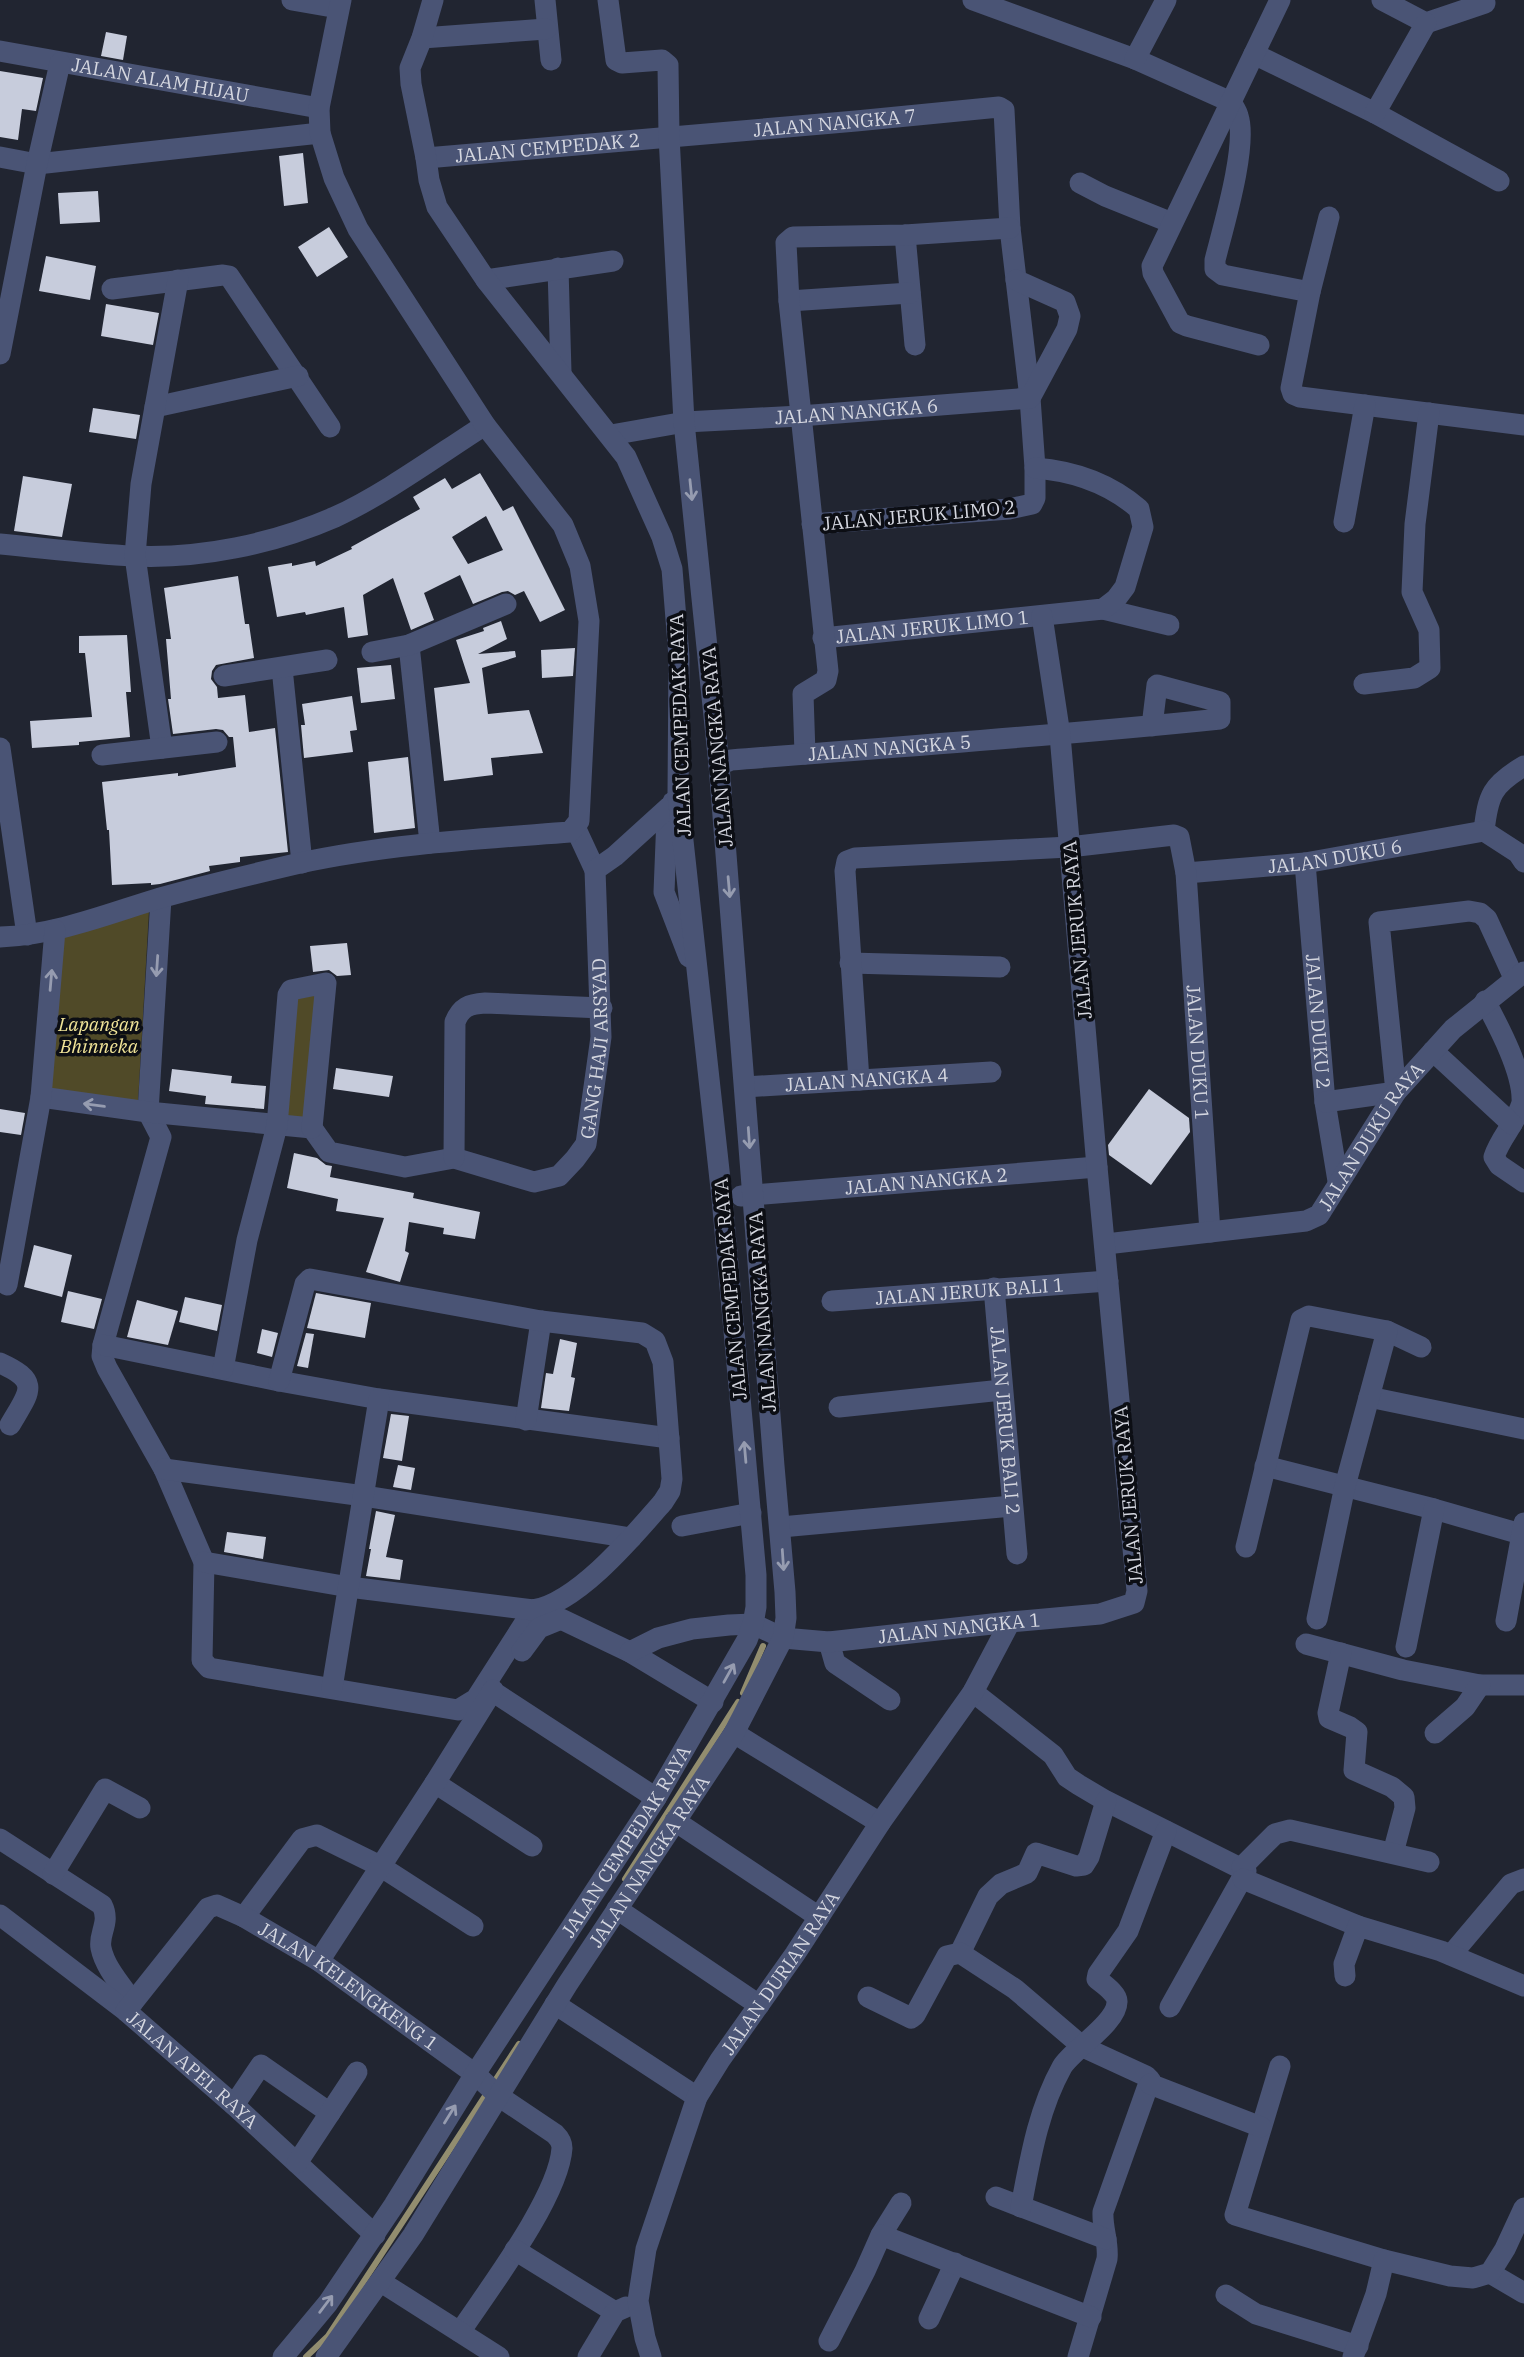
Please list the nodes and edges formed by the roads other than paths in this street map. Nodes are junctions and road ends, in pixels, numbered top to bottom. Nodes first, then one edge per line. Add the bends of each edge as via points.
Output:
1 (292, 0) edge
2 (433, 0) edge
3 (545, 0) edge
4 (608, 0) edge
5 (973, 0) edge
6 (1166, 0) edge
7 (1280, 0) edge
8 (1382, 0) edge
9 (1485, 2) dead end
10 (339, 4) edge
11 (1426, 23) junction
12 (547, 29) junction
13 (422, 38) junction
14 (0, 51) edge
15 (1254, 54) junction
16 (551, 60) dead end
17 (1135, 60) junction
18 (60, 63) junction
19 (1231, 102) junction
20 (319, 108) junction
21 (1375, 113) junction
22 (320, 133) junction
23 (669, 136) junction
24 (0, 157) edge
25 (426, 158) junction
26 (37, 164) junction
27 (1499, 181) dead end
28 (1080, 183) dead end
29 (1329, 217) dead end
30 (1172, 223) junction
31 (1010, 228) junction
32 (905, 235) junction
33 (613, 261) dead end
34 (558, 268) junction
35 (486, 279) junction
36 (1016, 279) junction
37 (178, 280) junction
38 (112, 289) dead end
39 (1310, 292) junction
40 (910, 293) junction
41 (789, 300) junction
42 (915, 345) dead end
43 (1259, 345) dead end
44 (0, 354) edge
45 (561, 372) junction
46 (298, 376) junction
47 (1030, 398) junction
48 (1365, 405) junction
49 (155, 407) junction
50 (1429, 413) junction
51 (800, 415) junction
52 (684, 422) junction
53 (485, 425) junction
54 (1524, 425) edge
55 (330, 427) dead end
56 (611, 435) junction
57 (1035, 468) junction
58 (1344, 522) dead end
59 (812, 524) junction
60 (0, 544) edge
61 (135, 556) junction
62 (506, 604) dead end
63 (1103, 610) junction
64 (1042, 616) junction
65 (1169, 625) dead end
66 (823, 638) junction
67 (409, 645) junction
68 (372, 652) dead end
69 (709, 653) junction
70 (679, 657) junction
71 (327, 660) dead end
72 (282, 668) junction
73 (224, 676) dead end
74 (1364, 684) dead end
75 (1152, 726) dead end
76 (1060, 735) junction
77 (217, 742) dead end
78 (0, 748) edge
79 (162, 748) junction
80 (805, 754) junction
81 (102, 755) dead end
82 (719, 765) junction
83 (1524, 766) edge
84 (674, 801) junction
85 (575, 827) junction
86 (1484, 831) junction
87 (430, 843) junction
88 (1069, 847) junction
89 (1524, 862) edge
90 (302, 863) junction
91 (1305, 863) junction
92 (595, 870) junction
93 (1186, 873) junction
94 (161, 898) junction
95 (55, 930) junction
96 (27, 935) junction
97 (0, 937) edge
98 (850, 963) junction
99 (1000, 967) dead end
100 (1519, 975) edge
101 (1486, 1001) junction
102 (602, 1008) junction
103 (1433, 1051) junction
104 (990, 1072) dead end
105 (859, 1080) junction
106 (746, 1087) junction
107 (1395, 1092) junction
108 (41, 1097) junction
109 (1325, 1102) junction
110 (148, 1112) junction
111 (1512, 1124) junction
112 (277, 1126) junction
113 (313, 1128) junction
114 (454, 1158) junction
115 (1097, 1167) junction
116 (1338, 1181) junction
117 (1524, 1182) edge
118 (753, 1195) junction
119 (722, 1198) junction
120 (1210, 1233) junction
121 (1106, 1244) junction
122 (1108, 1281) junction
123 (7, 1285) dead end
124 (994, 1288) junction
125 (832, 1301) dead end
126 (541, 1321) junction
127 (1387, 1331) junction
128 (103, 1345) junction
129 (1421, 1347) dead end
130 (0, 1363) edge
131 (223, 1369) junction
132 (279, 1381) junction
133 (1002, 1390) junction
134 (1369, 1397) junction
135 (379, 1399) junction
136 (839, 1407) dead end
137 (526, 1420) junction
138 (10, 1425) dead end
139 (1524, 1430) edge
140 (669, 1438) junction
141 (1265, 1466) junction
142 (164, 1469) junction
143 (1345, 1486) junction
144 (364, 1496) junction
145 (1012, 1506) junction
146 (1434, 1509) junction
147 (751, 1513) junction
148 (682, 1526) dead end
149 (781, 1527) junction
150 (1523, 1531) edge
151 (631, 1538) junction
152 (1246, 1547) dead end
153 (1017, 1554) dead end
154 (204, 1562) junction
155 (349, 1587) junction
156 (1134, 1602) joint
157 (534, 1610) junction
158 (1317, 1619) dead end
159 (1506, 1621) dead end
160 (1010, 1622) junction
161 (753, 1624) junction
162 (783, 1638) junction
163 (829, 1642) junction
164 (1306, 1644) dead end
165 (1406, 1647) dead end
166 (630, 1652) junction
167 (1341, 1653) junction
168 (1479, 1685) junction
169 (1524, 1685) edge
170 (332, 1688) junction
171 (492, 1691) junction
172 (973, 1692) junction
173 (890, 1700) dead end
174 (713, 1702) junction
175 (1435, 1732) dead end
176 (734, 1733) junction
177 (435, 1783) junction
178 (652, 1795) junction
179 (1105, 1801) junction
180 (140, 1808) dead end
181 (675, 1821) junction
182 (880, 1823) junction
183 (1166, 1831) junction
184 (0, 1839) edge
185 (532, 1846) dead end
186 (1393, 1853) junction
187 (1429, 1862) dead end
188 (380, 1866) junction
189 (1242, 1873) junction
190 (53, 1874) junction
191 (1524, 1879) edge
192 (617, 1909) junction
193 (0, 1915) edge
194 (244, 1917) junction
195 (819, 1917) junction
196 (473, 1926) dead end
197 (1358, 1926) junction
198 (960, 1953) junction
199 (1451, 1955) junction
200 (319, 1961) junction
201 (1345, 1976) dead end
202 (1524, 1986) edge
203 (868, 1997) dead end
204 (555, 2004) junction
205 (759, 2005) junction
206 (129, 2007) junction
207 (1170, 2007) dead end
208 (1083, 2047) junction
209 (1280, 2066) dead end
210 (357, 2072) dead end
211 (475, 2074) junction
212 (1150, 2084) junction
213 (500, 2097) junction
214 (697, 2097) junction
215 (234, 2105) junction
216 (330, 2113) junction
217 (1261, 2127) junction
218 (297, 2163) junction
219 (996, 2197) dead end
220 (901, 2203) dead end
221 (1021, 2207) junction
222 (1524, 2208) edge
223 (375, 2235) junction
224 (881, 2235) junction
225 (1106, 2239) junction
226 (515, 2250) junction
227 (1384, 2260) junction
228 (955, 2263) junction
229 (1490, 2273) junction
230 (381, 2282) junction
231 (1524, 2293) edge
232 (1226, 2295) dead end
233 (638, 2301) junction
234 (615, 2312) junction
235 (1091, 2317) junction
236 (929, 2319) dead end
237 (460, 2332) junction
238 (829, 2341) dead end
239 (1355, 2351) edge
240 (283, 2357) edge
241 (326, 2357) edge
242 (499, 2357) edge
243 (588, 2357) edge
244 (651, 2357) edge
245 (1078, 2357) edge

1 - 10 street
2 - 13 street, JALAN CEMPEDAK RAYA
3 - 12 street
4 - 23 street, JALAN NANGKA RAYA via 616,60 662,60 668,65
5 - 17 street
6 - 17 street
7 - 15 street
8 - 11 street
9 - 11 street
10 - 20 street
11 - 21 street
12 - 13 street
12 - 16 street
13 - 25 street, JALAN CEMPEDAK RAYA via 410,76
14 - 18 street, JALAN ALAM HIJAU
15 - 19 street
15 - 21 street
17 - 19 street
18 - 20 street, JALAN ALAM HIJAU
18 - 26 street
19 - 30 street
19 - 39 street via 1239,117 1240,142 1215,269 1223,275
20 - 22 street
21 - 27 street
22 - 26 street
22 - 53 street via 334,178 358,229
23 - 25 street, JALAN CEMPEDAK 2
23 - 31 street, JALAN NANGKA 7 via 999,107 1005,117
23 - 52 street, JALAN NANGKA RAYA
24 - 26 street
25 - 35 street, JALAN CEMPEDAK RAYA via 437,207
26 - 44 street
28 - 30 street
29 - 39 street
30 - 43 street via 1152,266 1175,316 1186,326
31 - 32 street
31 - 36 street
32 - 40 street
32 - 41 street via 789,239
33 - 34 street
34 - 35 street
34 - 45 street
35 - 45 street, JALAN CEMPEDAK RAYA
36 - 47 street
36 - 47 street via 1065,302 1070,316
37 - 38 street
37 - 46 street via 229,276
37 - 49 street
39 - 48 street via 1293,394
40 - 41 street
40 - 42 street
41 - 51 street
45 - 56 street, JALAN CEMPEDAK RAYA
46 - 49 street
46 - 55 street
47 - 51 street, JALAN NANGKA 6
47 - 57 street
48 - 50 street
48 - 58 street
49 - 61 street via 141,484
50 - 54 street
50 - 74 street via 1412,592 1429,630 1430,668 1414,678
51 - 52 street, JALAN NANGKA 6
51 - 59 street
52 - 56 street, JALAN NANGKA 6
52 -> 69 street, JALAN NANGKA RAYA
53 - 61 street via 378,493 305,528 232,548
53 - 85 street via 563,526 586,591 589,621 579,821
56 - 70 street, JALAN CEMPEDAK RAYA via 638,478 672,569
57 - 59 street, JALAN JERUK LIMO 2 via 1035,498 1029,506
57 - 63 street via 1079,474 1123,495 1139,509 1143,527 1125,587
59 - 66 street
60 - 61 street
61 - 79 street
62 - 67 street
63 - 64 street
63 - 65 street
64 - 66 street, JALAN JERUK LIMO 1
64 - 76 street, JALAN JERUK RAYA
66 - 80 street via 826,680 803,694
67 - 68 street
67 - 87 street
69 - 70 street
69 - 82 street, JALAN NANGKA RAYA
70 - 84 street, JALAN CEMPEDAK RAYA
71 - 72 street
72 - 73 street
72 - 90 street
75 - 76 street, JALAN NANGKA 5
76 - 80 street, JALAN NANGKA 5
76 - 88 street, JALAN JERUK RAYA
77 - 79 street
78 - 96 street
79 - 81 street
80 - 82 street, JALAN NANGKA 5
82 -> 106 street, JALAN NANGKA RAYA
83 - 86 street via 1496,786 1487,803
84 - 92 street
84 - 119 street, JALAN CEMPEDAK RAYA
85 - 87 street via 570,832
85 - 92 street
86 - 89 street
86 - 91 street, JALAN DUKU 6
87 - 90 street
88 - 93 street, JALAN DUKU 1 via 1174,835 1181,840
88 - 98 street via 847,861
88 - 115 street, JALAN JERUK RAYA
90 - 94 street
91 - 93 street, JALAN DUKU 6
91 - 109 street, JALAN DUKU 2
92 - 102 street, GANG HAJI ARSYAD
93 - 120 street, JALAN DUKU 1
94 - 95 street
94 -> 110 street
95 - 96 street
108 -> 95 street
96 - 97 street
98 - 99 street
98 - 105 street
100 - 101 street, JALAN DUKU RAYA
100 - 107 street via 1480,913 1379,922
101 - 103 street, JALAN DUKU RAYA
101 - 111 street via 1519,1068 1523,1086
102 - 114 street, GANG HAJI ARSYAD via 586,1144 559,1176 534,1182
102 - 114 street via 485,1003 460,1009 455,1022
103 - 107 street, JALAN DUKU RAYA
103 - 111 street
104 - 105 street, JALAN NANGKA 4
105 - 106 street, JALAN NANGKA 4
106 -> 118 street, JALAN NANGKA RAYA
107 - 109 street
107 - 116 street, JALAN DUKU RAYA
110 -> 108 street
108 - 123 street
109 - 116 street, JALAN DUKU 2
110 - 112 street
110 - 128 street via 161,1137
111 - 117 street via 1494,1157
112 - 113 street
112 - 113 street via 288,995 291,990 327,983
112 - 131 street via 247,1240
113 - 114 street, GANG HAJI ARSYAD via 329,1152 405,1167
115 - 118 street, JALAN NANGKA 2
115 - 121 street, JALAN JERUK RAYA
116 - 120 street, JALAN DUKU RAYA via 1319,1215 1306,1222
118 - 119 street, JALAN NANGKA 2
118 - 149 street, JALAN NANGKA RAYA
147 -> 119 street, JALAN CEMPEDAK RAYA
120 - 121 street, JALAN DUKU RAYA
121 - 122 street, JALAN JERUK RAYA
122 - 124 street, JALAN JERUK BALI 1
122 - 156 street, JALAN JERUK RAYA via 1138,1591
124 - 125 street, JALAN JERUK BALI 1
124 - 133 street, JALAN JERUK BALI 2
126 - 132 street via 310,1279
126 - 137 street
126 - 140 street via 650,1336 663,1362
127 - 129 street
127 - 134 street
127 - 141 street via 1309,1316 1301,1320
128 - 131 street
128 - 142 street via 107,1368
130 - 138 street via 23,1375 28,1383 28,1393
131 - 132 street
132 - 135 street
133 - 136 street
133 - 145 street, JALAN JERUK BALI 2
134 - 139 street
134 - 143 street
135 - 137 street
135 - 144 street
137 - 140 street
140 - 151 street via 670,1491
141 - 143 street
141 - 152 street
142 - 144 street
142 - 154 street
143 - 146 street
143 - 158 street
144 - 151 street
144 - 155 street
145 - 149 street
145 - 153 street, JALAN JERUK BALI 2
146 - 150 street
146 - 165 street
147 - 148 street
147 - 161 street, JALAN CEMPEDAK RAYA via 756,1585
149 -> 162 street, JALAN NANGKA RAYA
150 - 159 street
151 - 157 street via 575,1590
154 - 155 street
154 - 170 street via 204,1665
155 - 157 street
155 - 170 street
156 - 160 street, JALAN NANGKA 1 via 1100,1614
157 - 170 street via 476,1699 458,1710
160 - 163 street, JALAN NANGKA 1
160 - 172 street, JALAN DURIAN RAYA
161 - 162 street
161 - 166 street via 692,1629
174 -> 161 street, JALAN CEMPEDAK RAYA
162 - 163 street, JALAN NANGKA 1
162 - 176 street, JALAN NANGKA RAYA
163 - 173 street via 835,1663
164 - 167 street
166 - 171 street via 561,1619 539,1628
166 - 174 street
167 - 168 street
167 - 186 street via 1329,1718 1356,1732 1354,1770 1404,1797
168 - 169 street
168 - 175 street via 1465,1707
171 - 177 street
171 - 178 street
172 - 179 street via 1053,1755 1067,1777
172 - 182 street, JALAN DURIAN RAYA
174 - 178 street, JALAN CEMPEDAK RAYA
176 - 181 street, JALAN NANGKA RAYA
176 - 182 street
177 - 185 street
177 - 188 street
178 - 211 street, JALAN CEMPEDAK RAYA
179 - 183 street
179 - 198 street via 1084,1866 1036,1853 1027,1873 1001,1884 988,1896
180 - 190 street via 105,1788
181 - 192 street, JALAN NANGKA RAYA
181 - 195 street
182 - 195 street, JALAN DURIAN RAYA
183 - 189 street
183 - 208 street via 1129,1931 1098,1974 1097,1979 1118,2000 1117,2006
184 - 190 street
186 - 187 street
186 - 189 street via 1290,1830 1275,1834
188 - 194 street via 317,1835 302,1839
188 - 196 street
188 - 200 street
189 - 197 street
189 - 207 street
190 - 206 street via 102,1905 106,1914 100,1947
191 - 199 street via 1511,1884
192 - 204 street, JALAN NANGKA RAYA
192 - 205 street
193 - 206 street, JALAN APEL RAYA
194 - 200 street, JALAN KELENGKENG 1
194 - 206 street, JALAN KELENGKENG 1 via 217,1905 208,1908
195 - 205 street, JALAN DURIAN RAYA
197 - 199 street
197 - 201 street via 1344,1964
198 - 203 street via 947,1956 911,2018
198 - 208 street via 1015,1989
199 - 202 street
200 - 211 street, JALAN KELENGKENG 1
204 - 213 street, JALAN NANGKA RAYA
204 - 214 street
205 - 214 street, JALAN DURIAN RAYA
206 - 215 street, JALAN APEL RAYA
208 - 212 street via 1146,2076
208 - 221 street via 1063,2065 1049,2097 1035,2136
209 - 217 street
210 - 216 street
211 - 213 street, JALAN KELENGKENG 1
223 -> 211 street, JALAN CEMPEDAK RAYA
212 - 217 street
212 - 225 street via 1103,2212
213 - 226 street, JALAN KELENGKENG 1 via 555,2134 562,2149 543,2202
213 - 230 street, JALAN NANGKA RAYA
214 - 233 street, JALAN DURIAN RAYA via 646,2249
215 - 216 street via 261,2065
215 - 218 street, JALAN APEL RAYA
216 - 218 street
217 - 227 street via 1235,2215
218 - 223 street, JALAN APEL RAYA
219 - 221 street
220 - 224 street
221 - 225 street
222 - 229 street
240 -> 223 street, JALAN CEMPEDAK RAYA
224 - 228 street
224 - 238 street
225 - 235 street via 1107,2259
226 - 234 street
226 - 237 street, JALAN KELENGKENG 1
227 - 229 street via 1450,2276 1473,2278
227 - 239 street
228 - 235 street
228 - 236 street
229 - 231 street
230 - 237 street
230 - 241 street, JALAN NANGKA RAYA
232 - 239 street via 1256,2314
233 - 234 street
233 - 244 street, JALAN DURIAN RAYA
234 - 243 street
235 - 245 street
237 - 242 street

